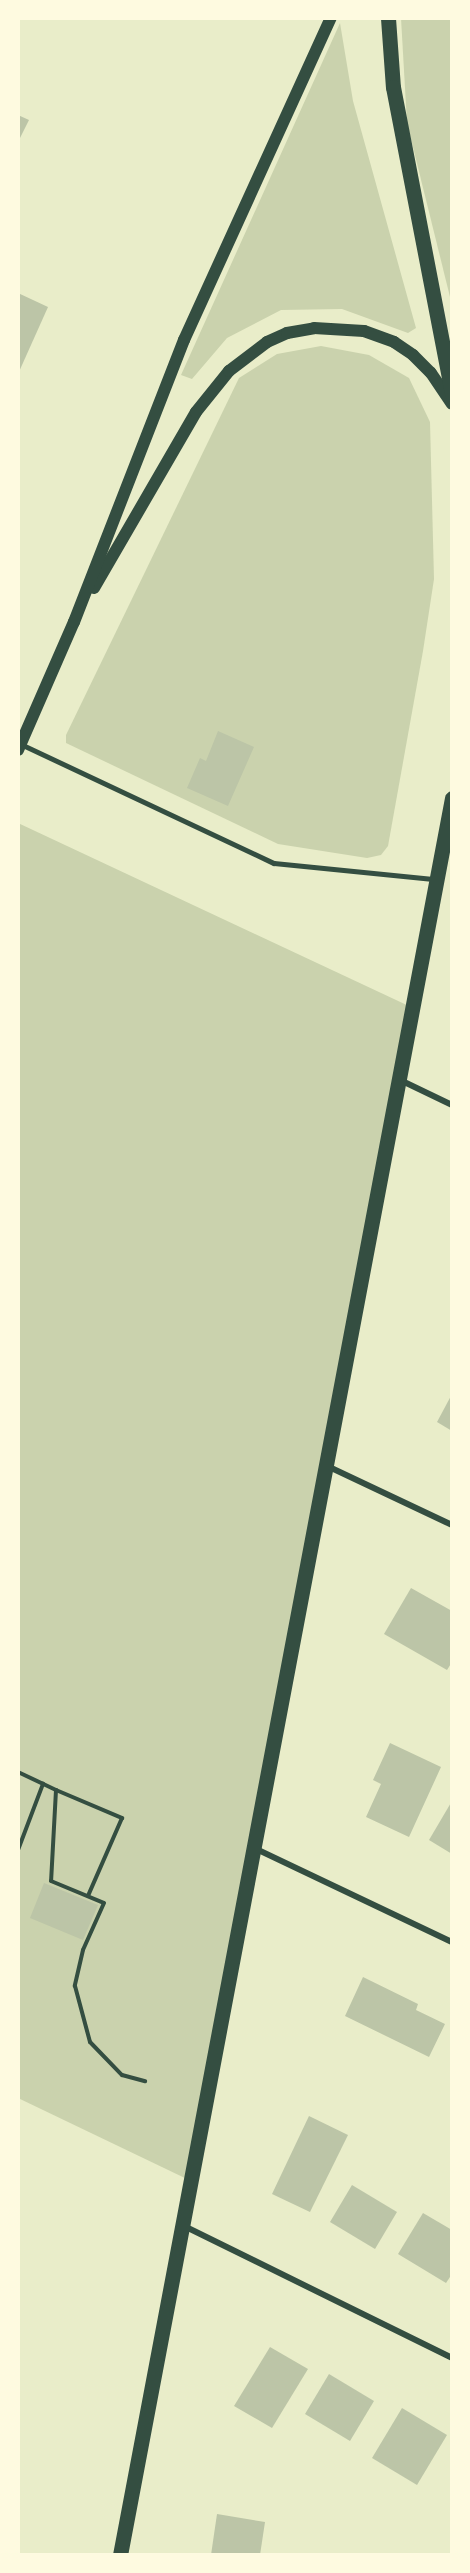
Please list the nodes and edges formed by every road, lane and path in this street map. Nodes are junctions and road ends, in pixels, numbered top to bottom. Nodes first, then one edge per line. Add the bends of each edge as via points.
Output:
1 (331, 18) edge
2 (388, 18) edge
3 (452, 394) edge
4 (452, 404) edge
5 (74, 622) junction
6 (19, 746) edge
7 (452, 798) edge
8 (436, 879) junction
9 (398, 1079) junction
10 (452, 1105) edge
11 (325, 1465) junction
12 (452, 1525) edge
13 (18, 1772) edge
14 (44, 1784) junction
15 (56, 1790) junction
16 (253, 1848) junction
17 (18, 1850) edge
18 (88, 1896) junction
19 (452, 1942) edge
20 (145, 2081) dead end
21 (180, 2224) junction
22 (452, 2358) edge
23 (120, 2555) edge

1 - 5 main road via 184,340
2 - 3 main road via 393,87
4 - 5 main road via 413,355 394,342 364,331 314,328 267,342 229,371 196,412
5 - 6 main road
6 - 8 lane via 274,863
7 - 8 main road
8 - 9 main road
9 - 10 street
9 - 11 main road
11 - 12 street
11 - 16 main road
13 - 14 path
14 - 15 path
14 - 17 path
15 - 18 path via 51,1881
15 - 18 path via 122,1818
16 - 19 street
16 - 21 main road
18 - 20 path via 104,1903 82,1950 75,1986 90,2042 122,2075
21 - 22 street
21 - 23 main road

